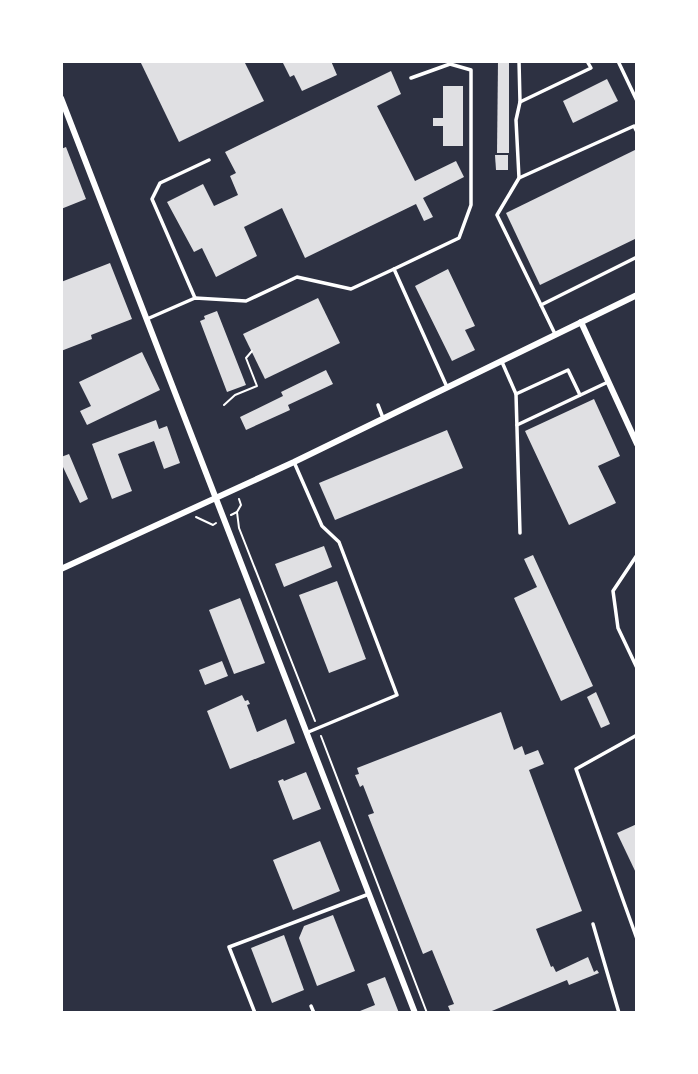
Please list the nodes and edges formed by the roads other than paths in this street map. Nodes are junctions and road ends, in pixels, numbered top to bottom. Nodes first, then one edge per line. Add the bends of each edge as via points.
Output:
1 (519, 61) edge
2 (587, 61) edge
3 (618, 61) edge
4 (411, 78) dead end
5 (61, 99) edge
6 (637, 101) edge
7 (520, 102) junction
8 (637, 132) edge
9 (209, 160) dead end
10 (519, 178) junction
11 (637, 257) edge
12 (394, 268) junction
13 (637, 295) edge
14 (195, 298) junction
15 (541, 305) junction
16 (147, 319) junction
17 (581, 322) junction
18 (555, 334) junction
19 (501, 360) junction
20 (608, 382) junction
21 (447, 387) junction
22 (516, 394) junction
23 (580, 395) junction
24 (378, 405) dead end
25 (383, 418) junction
26 (517, 425) junction
27 (637, 444) edge
28 (294, 462) junction
29 (215, 496) junction
30 (520, 533) dead end
31 (637, 555) edge
32 (61, 569) edge
33 (637, 668) edge
34 (306, 733) junction
35 (637, 736) edge
36 (369, 894) junction
37 (593, 924) dead end
38 (637, 939) edge
39 (312, 1006) dead end
40 (255, 1013) edge
41 (314, 1013) edge
42 (415, 1013) edge
43 (619, 1013) edge

1 - 7 lane
2 - 7 lane via 591,68
3 - 6 lane
4 - 12 lane via 450,64 471,70 471,205 459,238
5 - 16 street
7 - 10 lane via 516,120
8 - 10 lane via 634,126
9 - 14 lane via 160,183 152,199
10 - 15 lane via 497,215
11 - 15 lane
12 - 14 lane via 351,289 297,277 246,301
12 - 21 lane
13 - 17 street
14 - 16 lane
15 - 18 lane
16 - 29 street
17 - 18 street
17 - 20 street
18 - 19 street
19 - 21 street
19 - 22 lane
20 - 23 lane
20 - 27 street
21 - 25 street
22 - 23 lane via 568,370
22 - 26 lane
23 - 26 lane
24 - 25 lane
25 - 28 street
26 - 30 lane
28 - 29 street
28 - 34 lane via 322,526 339,542 397,695
29 - 32 street
29 - 34 street
31 - 33 lane via 613,591 618,628
34 - 36 street
35 - 38 lane via 576,769
36 - 40 lane via 229,947
36 - 42 street
37 - 43 lane
39 - 41 lane

